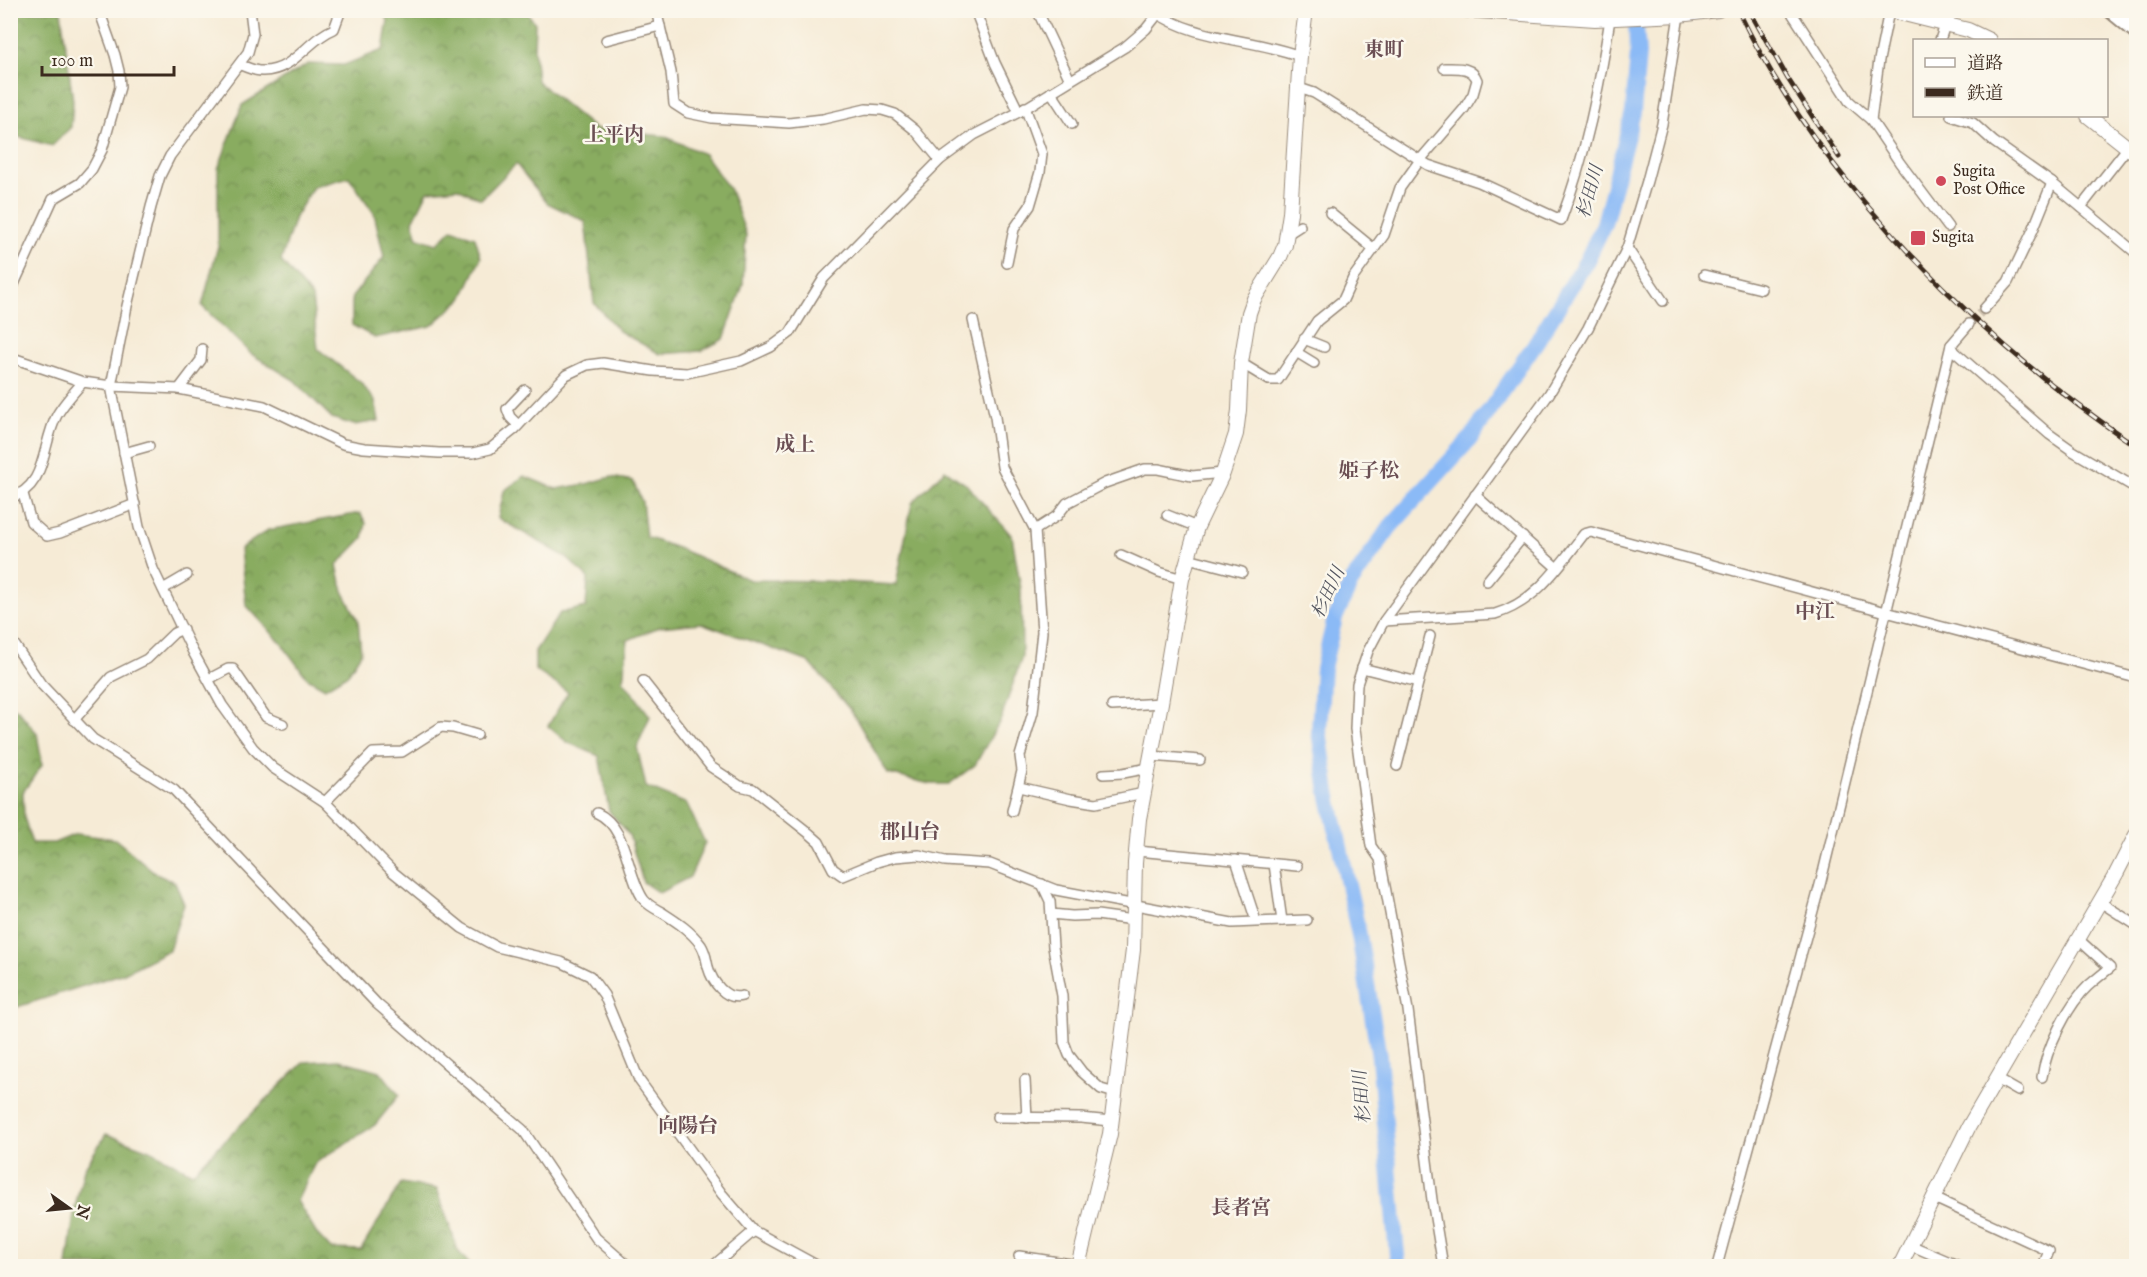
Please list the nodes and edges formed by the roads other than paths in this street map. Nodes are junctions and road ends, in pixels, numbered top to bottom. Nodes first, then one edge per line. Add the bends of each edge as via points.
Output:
1 (99, 10) edge
2 (249, 10) edge
3 (341, 10) edge
4 (656, 10) edge
5 (975, 10) edge
6 (1037, 10) edge
7 (1306, 10) edge
8 (1464, 10) edge
9 (1718, 10) edge
10 (1790, 10) edge
11 (2112, 10) edge
12 (2131, 10) edge
13 (1889, 11) edge
14 (1157, 12) edge
15 (1548, 14) edge
16 (2136, 15) edge
17 (1677, 16) junction
18 (1613, 19) junction
19 (1945, 25) junction
20 (660, 26) junction
21 (2136, 30) edge
22 (1940, 39) edge
23 (1987, 39) edge
24 (606, 40) dead end
25 (1300, 56) junction
26 (240, 64) junction
27 (1444, 68) dead end
28 (1070, 80) junction
29 (1299, 88) junction
30 (1051, 92) junction
31 (1022, 110) junction
32 (1954, 117) edge
33 (2089, 117) edge
34 (1871, 120) junction
35 (1072, 124) dead end
36 (2134, 151) edge
37 (940, 160) junction
38 (1419, 160) junction
39 (2052, 183) junction
40 (2081, 207) junction
41 (1330, 213) dead end
42 (1300, 226) dead end
43 (1948, 227) dead end
44 (1286, 235) junction
45 (1627, 248) junction
46 (1374, 249) junction
47 (2136, 253) edge
48 (1007, 263) dead end
49 (1704, 275) dead end
50 (1761, 289) dead end
51 (10, 293) edge
52 (1663, 301) dead end
53 (1984, 309) tunnel mouth
54 (973, 320) dead end
55 (1969, 324) tunnel mouth
56 (1304, 339) junction
57 (1951, 345) junction
58 (1324, 347) dead end
59 (202, 349) dead end
60 (1296, 352) junction
61 (10, 357) edge
62 (1241, 363) junction
63 (1314, 363) dead end
64 (83, 382) junction
65 (111, 386) junction
66 (179, 389) junction
67 (525, 390) dead end
68 (518, 425) junction
69 (149, 446) dead end
70 (124, 453) junction
71 (1223, 473) junction
72 (2136, 488) edge
73 (23, 494) junction
74 (1475, 495) junction
75 (10, 498) edge
76 (135, 504) junction
77 (1167, 515) dead end
78 (1197, 527) junction
79 (1035, 530) junction
80 (1523, 537) junction
81 (1121, 555) dead end
82 (1188, 558) junction
83 (1557, 568) junction
84 (1242, 572) dead end
85 (187, 575) dead end
86 (1182, 579) junction
87 (1487, 580) dead end
88 (163, 590) junction
89 (1886, 612) junction
90 (1384, 621) junction
91 (183, 629) junction
92 (1430, 636) dead end
93 (10, 638) edge
94 (1362, 668) junction
95 (2136, 678) edge
96 (209, 679) junction
97 (643, 681) dead end
98 (1418, 682) junction
99 (1161, 703) junction
100 (1112, 706) dead end
101 (74, 720) junction
102 (283, 724) dead end
103 (477, 735) dead end
104 (1200, 760) dead end
105 (1150, 762) junction
106 (1397, 766) dead end
107 (1103, 774) dead end
108 (1019, 787) junction
109 (1144, 792) junction
110 (325, 802) junction
111 (1012, 812) dead end
112 (597, 813) dead end
113 (2136, 835) edge
114 (1137, 851) junction
115 (1236, 860) junction
116 (1274, 864) junction
117 (1297, 866) dead end
118 (1042, 884) junction
119 (2100, 902) junction
120 (1134, 904) junction
121 (1051, 914) junction
122 (1133, 920) junction
123 (1307, 920) dead end
124 (1256, 921) junction
125 (1281, 921) junction
126 (2136, 926) edge
127 (2078, 939) junction
128 (742, 996) dead end
129 (2042, 1077) dead end
130 (1997, 1078) junction
131 (1025, 1080) dead end
132 (2018, 1091) dead end
133 (1115, 1093) junction
134 (997, 1117) dead end
135 (1027, 1118) junction
136 (1112, 1121) junction
137 (1932, 1197) junction
138 (754, 1231) junction
139 (1910, 1245) junction
140 (1019, 1256) dead end
141 (2046, 1265) edge
142 (628, 1266) edge
143 (713, 1266) edge
144 (818, 1266) edge
145 (1078, 1266) edge
146 (1443, 1266) edge
147 (1717, 1266) edge
148 (1900, 1266) edge
149 (1959, 1266) edge

1 - 51 street via 115,55 120,87 105,140 81,183 53,199
2 - 26 street via 252,42
3 - 26 street via 334,28 293,61 261,72
4 - 20 street
5 - 31 street via 995,63
6 - 28 street
7 - 25 street
8 - 15 street
9 - 17 street
10 - 34 street via 1849,100
11 - 21 highway
12 - 16 highway
13 - 19 street
13 - 34 street
14 - 25 street via 1202,33
14 - 28 street via 1146,29 1125,47
15 - 18 street
17 - 18 street
17 - 45 street via 1662,124
18 - 38 street via 1583,158 1562,220
19 - 22 street
19 - 23 street
20 - 24 street
20 - 37 street via 674,104 688,113 789,123 866,109 882,110 895,114 915,130
25 - 29 street
26 - 65 street via 170,156 160,176
27 - 38 street via 1473,72 1475,88 1464,109
28 - 30 street
29 - 38 street via 1314,93
29 - 44 street
30 - 31 street
30 - 35 street
31 - 37 street via 974,135
31 - 48 street via 1042,154 1030,206 1014,229
32 - 39 street via 1973,123
33 - 36 street
34 - 43 street
36 - 40 street
37 - 68 street via 824,278 790,333 771,347 741,362 687,374 603,363 587,365 566,375
38 - 46 street via 1400,188 1384,236
39 - 40 street
39 - 53 street via 2008,282
40 - 47 street
41 - 46 street
42 - 44 street
44 - 62 street via 1280,257 1249,313
45 - 52 street
45 - 74 street via 1569,362
46 - 56 street via 1343,300 1317,321
49 - 50 street
54 - 79 street via 1002,467
55 - 57 street
56 - 58 street
56 - 60 street
57 - 72 street via 2049,434
57 - 89 street
59 - 66 street via 201,360
60 - 62 street via 1281,378 1274,382
60 - 63 street
61 - 64 street
62 - 71 street via 1237,426
64 - 65 street
64 - 73 street via 57,414 36,478
65 - 66 street
65 - 70 street
66 - 68 street via 264,406 343,444 364,448 473,453 490,449
67 - 68 street via 507,409
69 - 70 street
70 - 76 street
71 - 78 street
71 - 79 street via 1192,476 1145,469 1105,483 1067,503 1057,516
73 - 75 street
73 - 76 street via 31,522 48,536
74 - 80 street
74 - 90 street
76 - 88 street via 144,548
77 - 78 street
78 - 82 street
79 - 108 street via 1042,632 1034,712 1020,756
80 - 83 street
80 - 87 street
81 - 86 street
82 - 84 street
82 - 86 street
83 - 89 street via 1584,534 1591,532
83 - 90 street via 1532,594 1507,611
85 - 88 street
86 - 99 street
88 - 91 street
89 - 95 street
89 - 147 street via 1821,881
90 - 94 street
91 - 96 street
91 - 101 street via 147,659 111,677
92 - 98 street
93 - 101 street via 41,684
94 - 98 street
94 - 146 street via 1355,729 1359,767 1371,846 1380,860 1408,1010
96 - 102 street via 233,669 266,717
96 - 110 street via 222,705 254,748 273,768
97 - 118 street via 711,767 740,786 753,789 810,834 838,874 843,876 895,857 919,855 990,864
98 - 106 street
99 - 100 street
99 - 105 street
101 - 142 street via 93,740 174,790 377,1004 523,1130 596,1238
103 - 110 street via 441,727 402,752 373,753
104 - 105 street
105 - 107 street via 1123,773
105 - 109 street
108 - 109 street via 1096,802
108 - 111 street
109 - 114 street
110 - 138 street via 393,872 462,928 497,947 561,962 590,976 604,995 639,1080 722,1194
112 - 128 street via 610,822 643,898 695,936 718,988 729,995
113 - 119 street
114 - 115 street
114 - 120 street
115 - 116 street
115 - 124 street
116 - 117 street
116 - 125 street
118 - 120 street
118 - 121 street
119 - 126 street
119 - 127 street
120 - 122 street
120 - 124 street via 1232,923
121 - 122 street
121 - 133 street via 1064,1042 1082,1072 1101,1089
122 - 133 street via 1133,950
123 - 125 street
124 - 125 street
127 - 129 street via 2110,968 2086,987 2067,1012
127 - 130 street
130 - 132 street
130 - 137 street
131 - 135 street
133 - 136 street
134 - 135 street
135 - 136 street
136 - 145 street
137 - 139 street
137 - 141 street via 2049,1251
138 - 143 street
138 - 144 street
139 - 148 street
139 - 149 street
140 - 145 street

